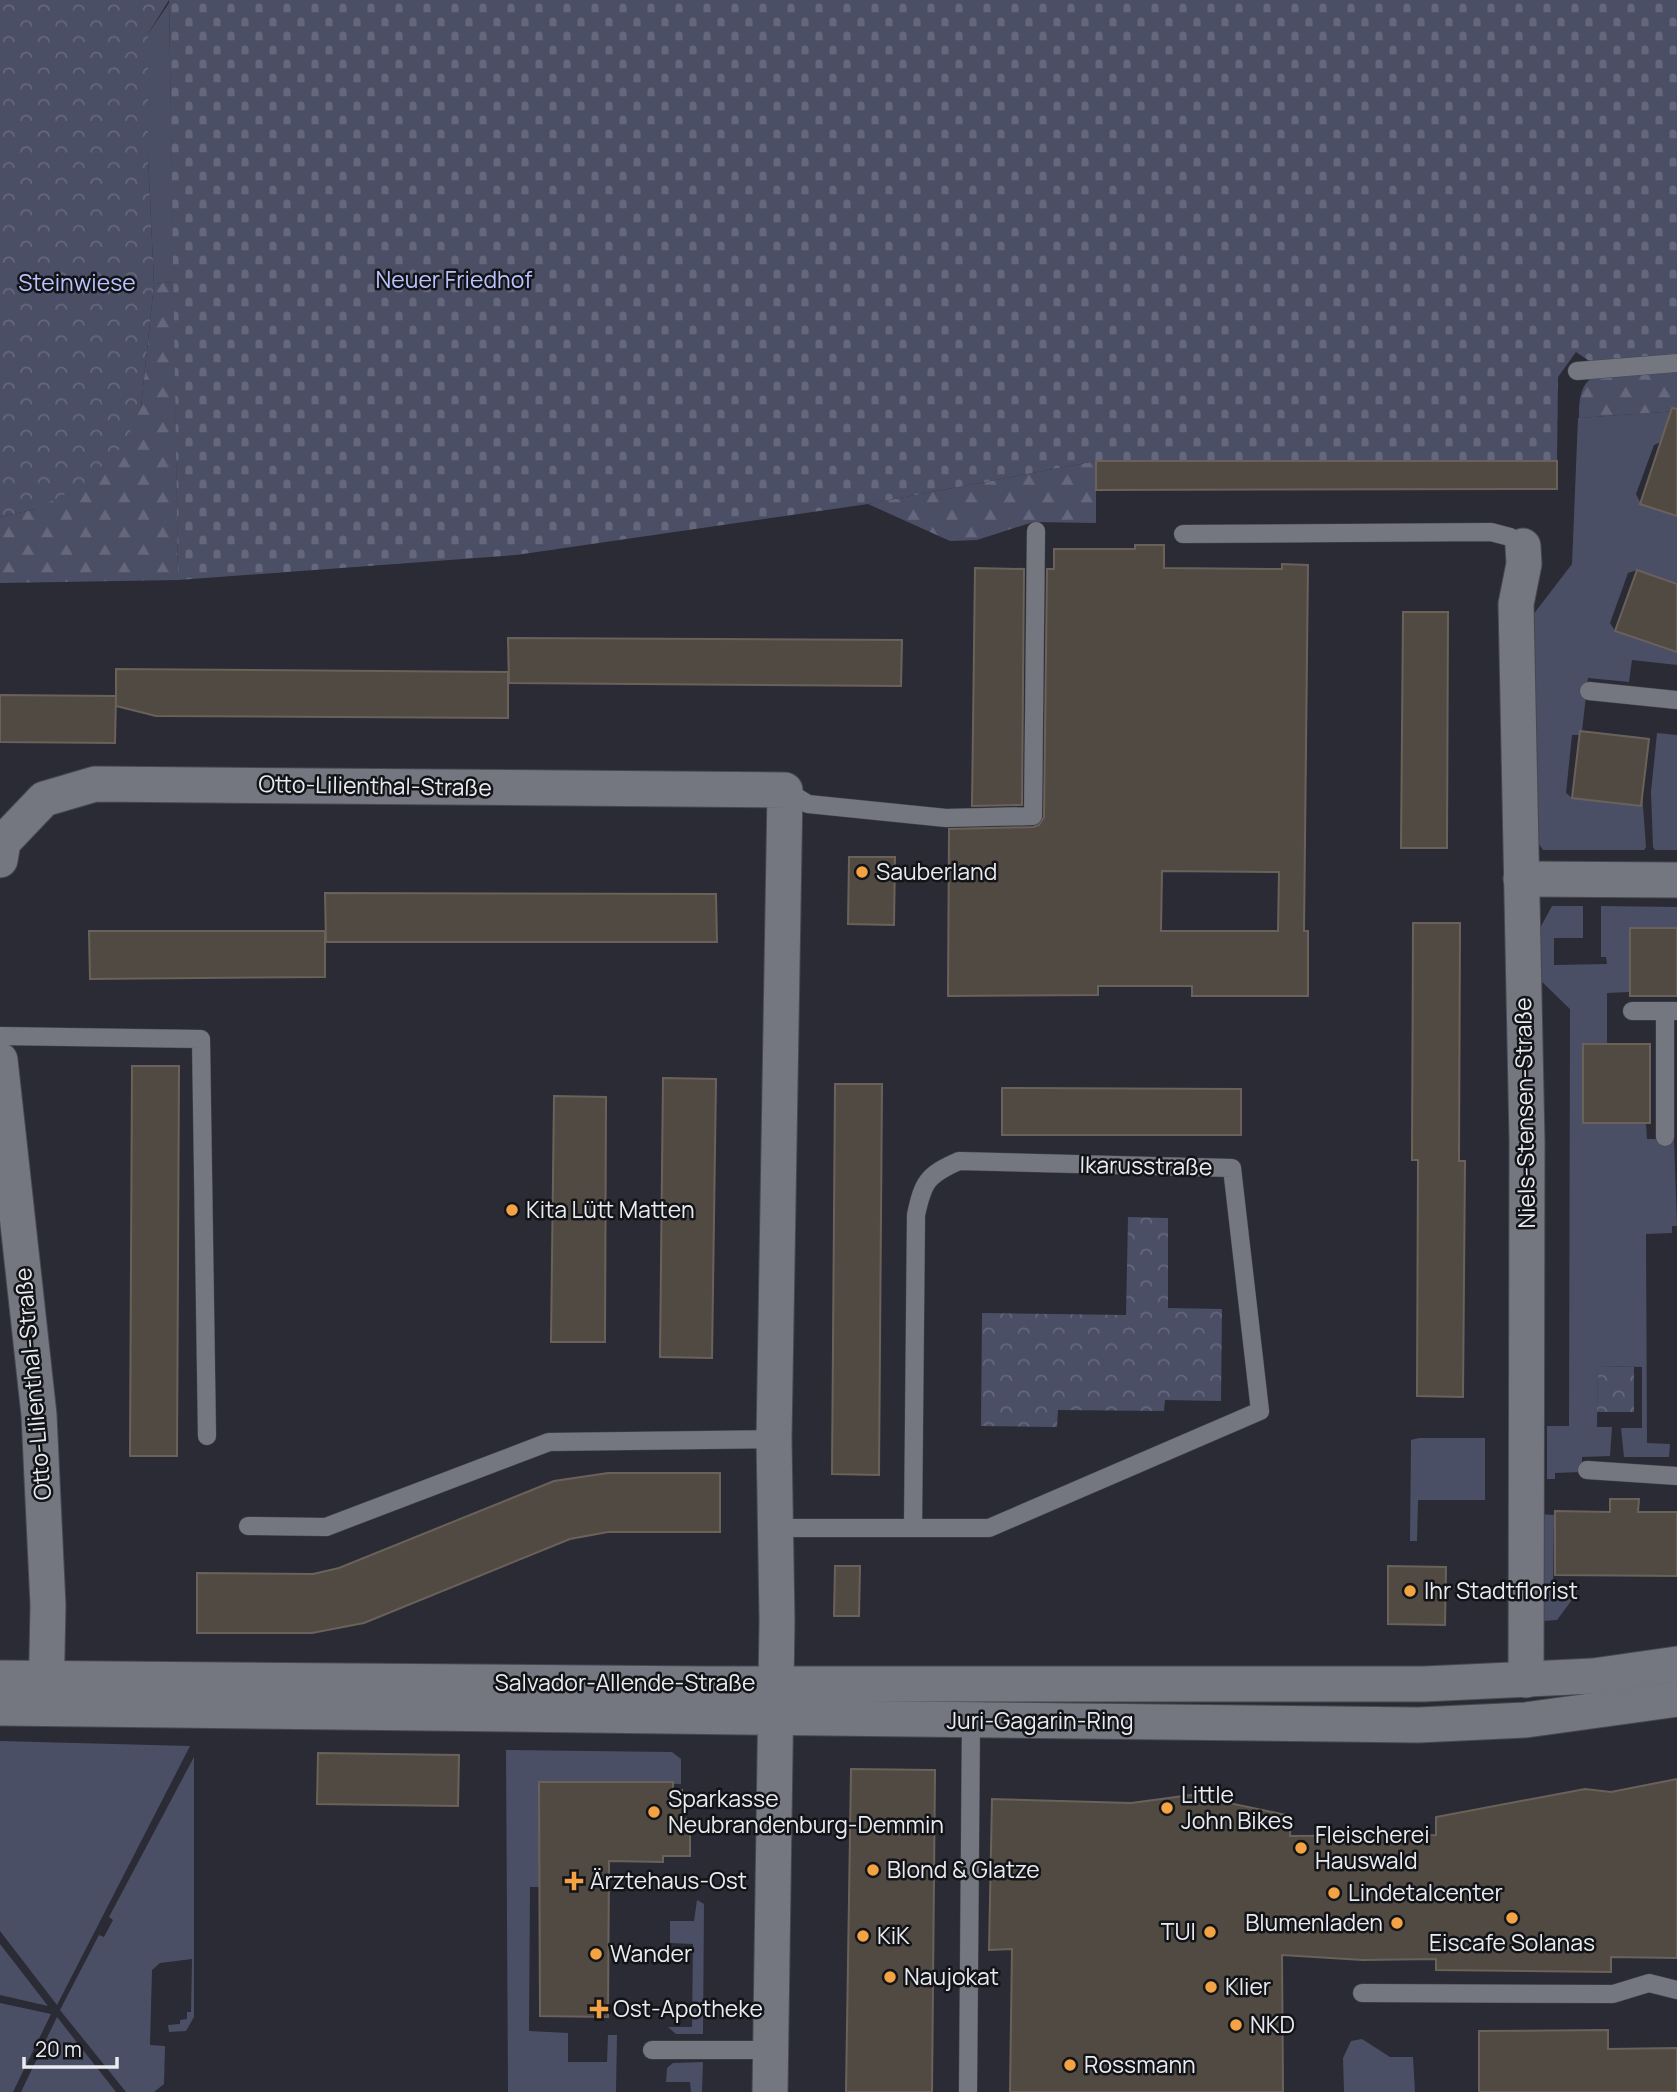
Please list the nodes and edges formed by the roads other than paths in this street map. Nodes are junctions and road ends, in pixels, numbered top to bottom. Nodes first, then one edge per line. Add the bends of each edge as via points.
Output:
1 (1677, 363) edge
2 (1577, 371) dead end
3 (1035, 531) dead end
4 (1183, 534) dead end
5 (1523, 546) joint
6 (1590, 691) dead end
7 (1677, 700) edge
8 (785, 790) junction
9 (0, 860) edge
10 (1521, 879) junction
11 (1677, 880) edge
12 (1632, 1011) dead end
13 (1671, 1011) edge
14 (0, 1036) edge
15 (0, 1059) edge
16 (1665, 1137) dead end
17 (207, 1436) dead end
18 (775, 1439) junction
19 (1587, 1470) dead end
20 (1677, 1476) edge
21 (248, 1526) dead end
22 (776, 1528) junction
23 (914, 1528) junction
24 (1677, 1664) edge
25 (0, 1678) edge
26 (1526, 1680) junction
27 (776, 1684) junction
28 (46, 1694) junction
29 (1677, 1699) edge
30 (0, 1708) edge
31 (775, 1718) junction
32 (971, 1721) junction
33 (1677, 1990) edge
34 (1362, 1993) dead end
35 (652, 2050) dead end
36 (771, 2050) junction
37 (770, 2092) edge
38 (968, 2092) edge

1 - 2 lane
3 - 8 lane via 1033,816 946,818 808,804
4 - 5 lane via 1491,532
5 - 10 street, Niels-Stensen-Straße via 1516,604
6 - 7 lane
8 - 9 street, Otto-Lilienthal-Straße via 95,784 44,799 3,842
8 - 18 street
10 - 11 street
10 - 26 street, Niels-Stensen-Straße via 1527,1141
12 - 13 lane
13 - 16 lane
14 - 17 lane via 201,1038
15 - 28 street, Otto-Lilienthal-Straße via 39,1415 48,1605
18 - 21 lane via 549,1442 326,1527
18 - 22 street
19 - 20 lane
22 - 23 lane, Ikarusstraße
22 - 27 street
23 - 23 lane, Ikarusstraße via 989,1528 1260,1411 1231,1168 959,1161 936,1171 921,1187 916,1215
24 - 26 street, Juri-Gagarin-Ring
25 - 28 street, Salvador-Allende-Straße
26 - 27 street, Juri-Gagarin-Ring
27 - 28 street, Salvador-Allende-Straße
27 - 31 street, Salvador-Allende-Straße
28 - 30 street, Salvador-Allende-Straße
28 - 31 street, Salvador-Allende-Straße
29 - 32 street, Juri-Gagarin-Ring via 1464,1724
31 - 32 street, Juri-Gagarin-Ring
31 - 36 street
32 - 38 lane
33 - 34 lane via 1649,1983 1613,1994
35 - 36 lane
36 - 37 street

